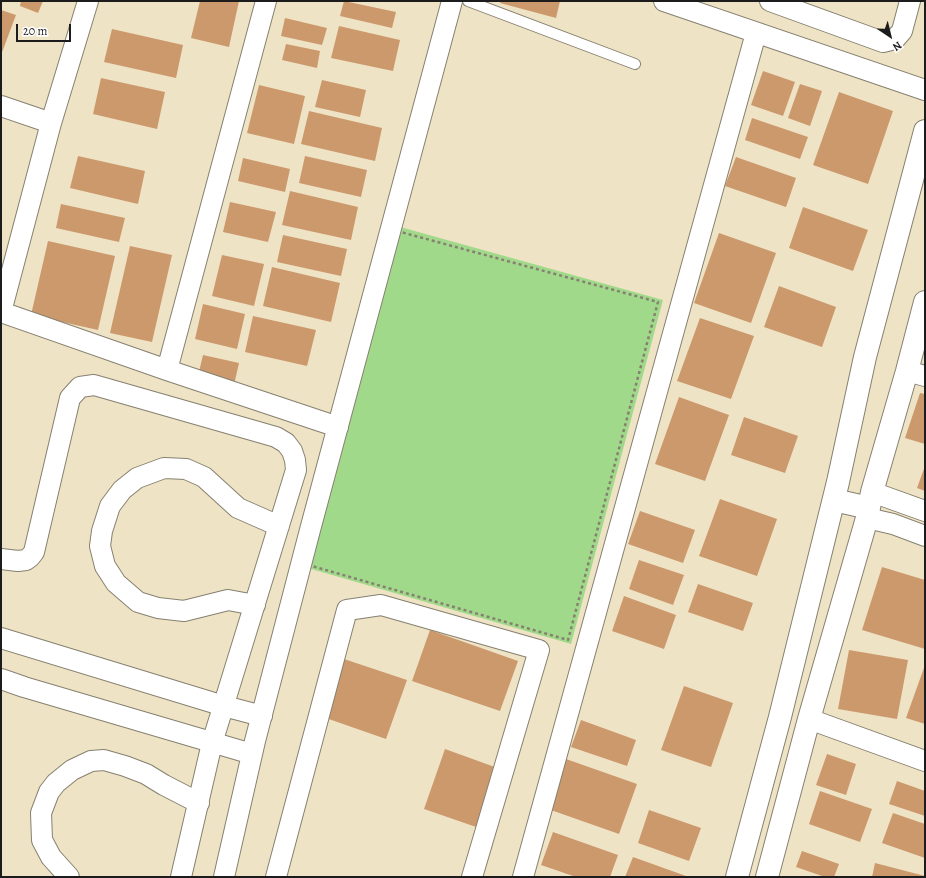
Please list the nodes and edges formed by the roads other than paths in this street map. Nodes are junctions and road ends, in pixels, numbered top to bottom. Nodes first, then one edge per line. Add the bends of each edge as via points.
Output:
1 (88, 1) edge
2 (266, 1) edge
3 (452, 1) edge
4 (468, 1) edge
5 (664, 1) edge
6 (770, 1) edge
7 (910, 1) edge
8 (756, 33) junction
9 (635, 64) dead end
10 (925, 90) edge
11 (1, 106) edge
12 (51, 123) junction
13 (925, 131) edge
14 (925, 302) edge
15 (1, 312) edge
16 (167, 370) junction
17 (916, 374) edge
18 (338, 427) junction
19 (834, 500) junction
20 (869, 506) junction
21 (925, 511) edge
22 (279, 526) junction
23 (925, 536) edge
24 (1, 559) edge
25 (255, 605) junction
26 (1, 638) edge
27 (1, 679) edge
28 (224, 706) junction
29 (262, 716) junction
30 (809, 718) junction
31 (212, 744) junction
32 (252, 754) junction
33 (925, 761) edge
34 (199, 803) junction
35 (69, 877) edge
36 (181, 877) edge
37 (224, 877) edge
38 (276, 877) edge
39 (472, 877) edge
40 (523, 877) edge
41 (737, 877) edge
42 (767, 877) edge

1 - 12 street
2 - 16 street
3 - 18 street
4 - 9 lane
5 - 8 street
6 - 7 street via 883,42 894,39 902,31
8 - 10 street
8 - 40 street
11 - 12 street
12 - 15 street
13 - 19 street via 865,357
14 - 17 street
15 - 16 street
16 - 18 street
17 - 20 street
18 - 29 street
19 - 20 street
19 - 41 street via 780,718
20 - 21 street
20 - 23 street via 893,524
20 - 30 street
22 - 24 street via 296,470 295,460 286,443 276,437 94,385 80,387 70,398 34,552 26,560
22 - 25 street
22 - 25 street via 238,508 204,476 186,469 164,468 137,478 122,490 110,506 102,531 100,546 105,566 116,583 138,602 158,608 184,611 228,600
25 - 28 street
26 - 28 street
27 - 31 street
28 - 29 street
28 - 31 street
29 - 32 street
30 - 33 street
30 - 42 street
31 - 32 street
31 - 34 street
32 - 37 street
34 - 35 street via 146,774 104,760 91,761 72,770 49,792 41,813 42,840 51,858
34 - 36 street
38 - 39 street via 346,610 381,605 539,650

